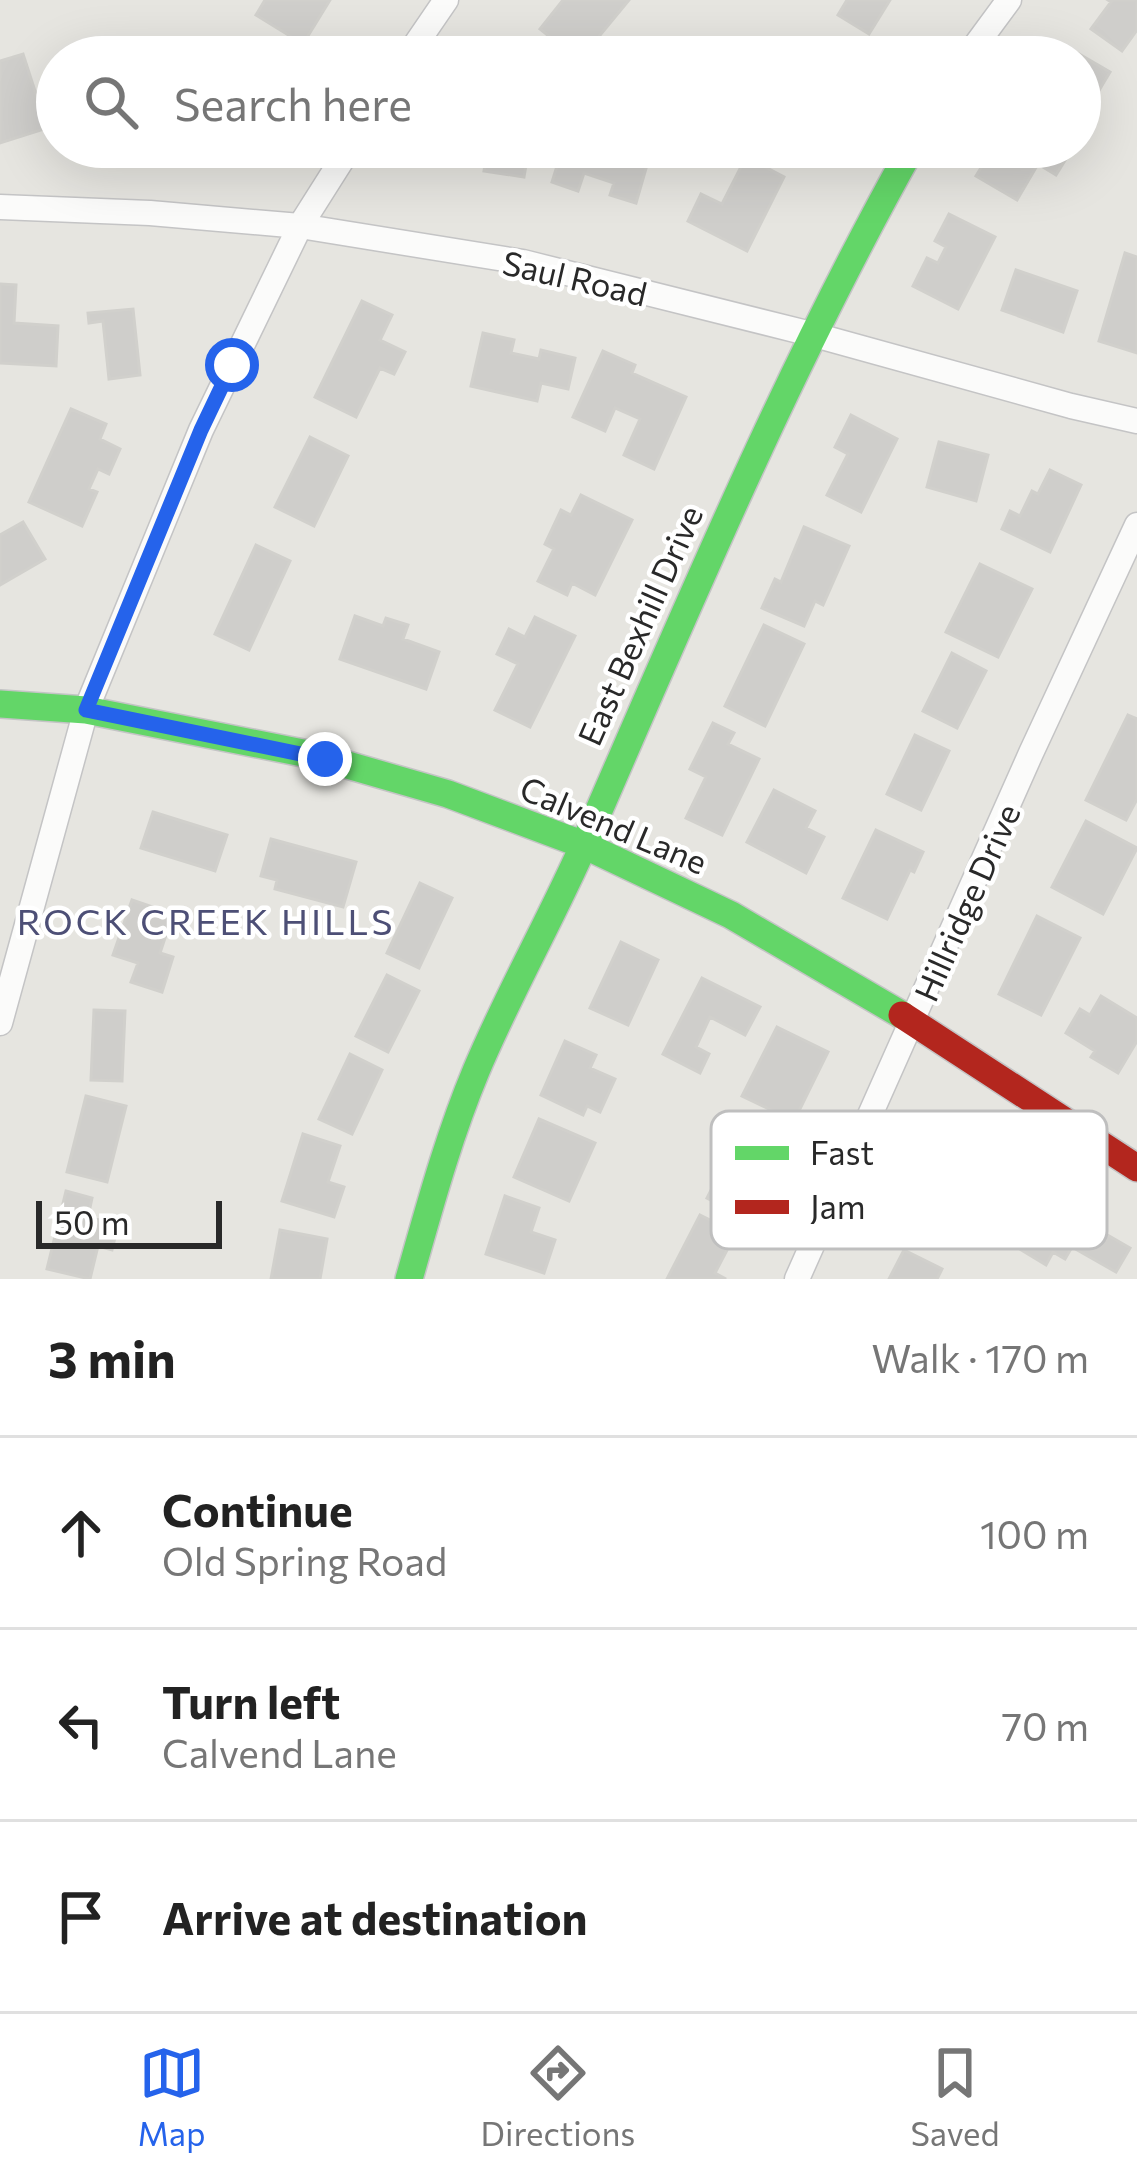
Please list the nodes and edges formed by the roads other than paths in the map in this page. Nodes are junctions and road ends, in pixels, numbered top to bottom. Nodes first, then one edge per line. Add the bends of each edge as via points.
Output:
1 (446, 0) edge
2 (1009, 0) edge
3 (421, 36) edge
4 (982, 36) edge
5 (337, 168) edge
6 (900, 168) edge
7 (0, 207) edge
8 (300, 226) junction
9 (811, 334) junction
10 (1137, 421) edge
11 (1137, 525) edge
12 (0, 704) edge
13 (86, 710) junction
14 (584, 845) junction
15 (913, 1022) junction
16 (0, 1023) edge
17 (873, 1111) edge
18 (1050, 1111) edge
19 (1107, 1148) edge
20 (1137, 1168) edge
21 (811, 1249) edge
22 (409, 1279) edge
23 (797, 1279) edge

1 - 3 street
2 - 4 street
5 - 8 street
6 - 9 street, East Bexhill Drive
7 - 8 street, Saul Road
8 - 9 street, Saul Road via 523,262
8 - 13 street via 201,430
9 - 10 street, Saul Road
9 - 14 street, East Bexhill Drive via 688,596
11 - 15 street, Hillridge Drive
12 - 13 street, Calvend Lane
13 - 14 street, Calvend Lane via 313,755
13 - 16 street
14 - 15 street, Calvend Lane via 731,915
14 - 22 street, East Bexhill Drive via 485,1050
15 - 17 street, Hillridge Drive
15 - 18 street, Calvend Lane
19 - 20 street, Calvend Lane
21 - 23 street, Hillridge Drive

